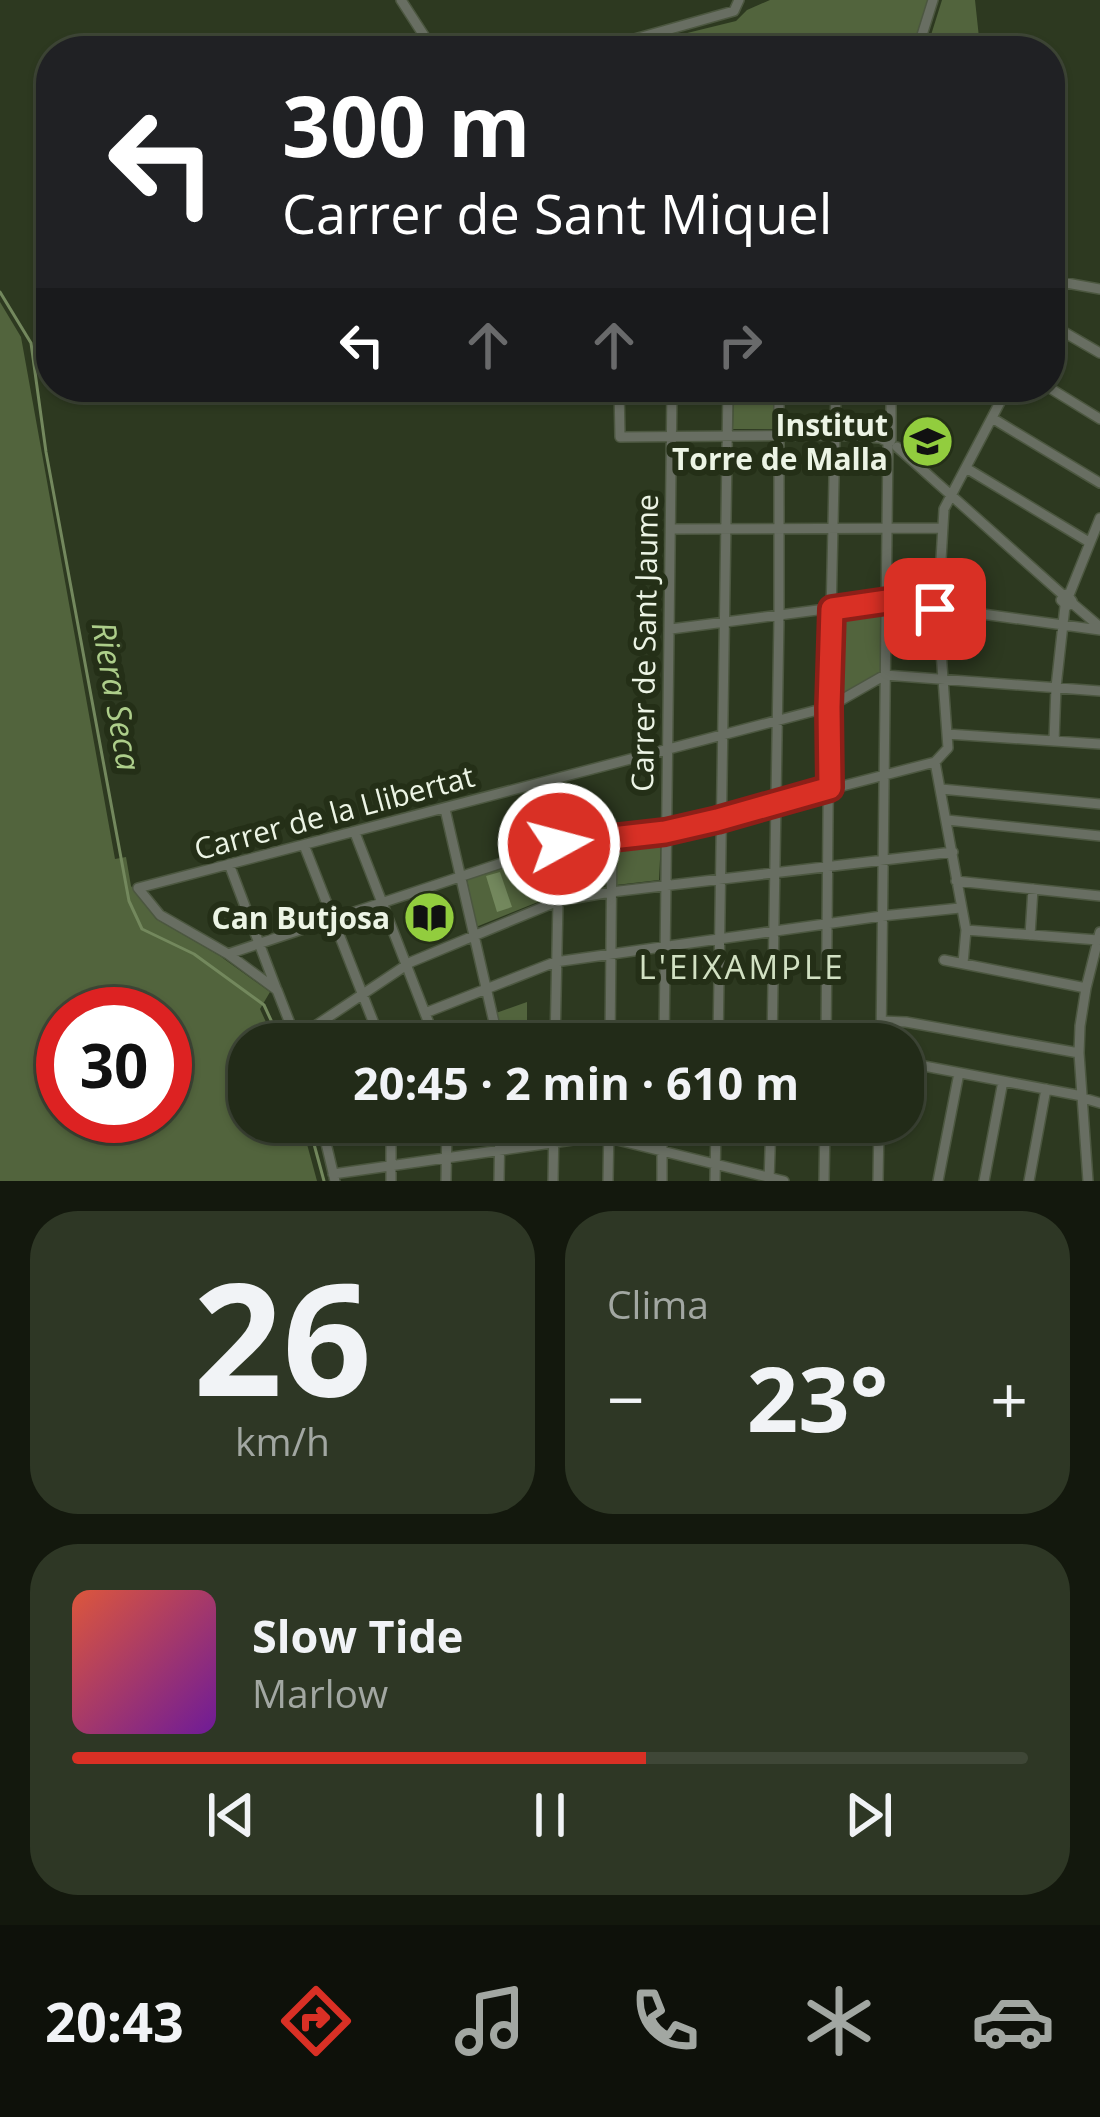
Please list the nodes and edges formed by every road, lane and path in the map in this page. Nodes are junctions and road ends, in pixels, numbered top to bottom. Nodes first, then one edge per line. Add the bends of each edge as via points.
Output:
1 (401, 0) edge
2 (739, 0) edge
3 (933, 0) edge
4 (667, 32) junction
5 (424, 36) edge
6 (655, 36) edge
7 (668, 36) edge
8 (922, 36) edge
9 (1065, 281) edge
10 (1100, 289) edge
11 (1065, 332) edge
12 (1100, 353) edge
13 (1065, 397) edge
14 (619, 402) edge
15 (672, 402) edge
16 (728, 402) edge
17 (779, 402) edge
18 (836, 402) edge
19 (891, 402) edge
20 (1000, 402) edge
21 (992, 418) junction
22 (1100, 419) edge
23 (836, 435) junction
24 (671, 436) junction
25 (727, 436) junction
26 (778, 436) junction
27 (891, 444) junction
28 (966, 468) junction
29 (1100, 483) edge
30 (950, 494) junction
31 (1100, 518) edge
32 (833, 527) junction
33 (726, 528) junction
34 (778, 528) junction
35 (941, 528) junction
36 (671, 529) junction
37 (887, 529) junction
38 (1089, 542) junction
39 (1067, 600) junction
40 (887, 601) junction
41 (832, 609) junction
42 (938, 610) junction
43 (779, 617) junction
44 (724, 623) junction
45 (1062, 626) junction
46 (1100, 628) edge
47 (671, 629) junction
48 (884, 675) junction
49 (944, 681) junction
50 (1056, 687) junction
51 (1100, 691) edge
52 (829, 707) junction
53 (777, 722) junction
54 (947, 734) junction
55 (721, 736) junction
56 (1054, 741) junction
57 (1100, 744) edge
58 (666, 748) junction
59 (935, 762) junction
60 (884, 773) junction
61 (559, 778) junction
62 (830, 788) junction
63 (940, 789) junction
64 (775, 804) junction
65 (1100, 804) edge
66 (445, 809) junction
67 (720, 819) junction
68 (946, 820) junction
69 (665, 832) junction
70 (355, 833) junction
71 (1100, 836) edge
72 (612, 838) junction
73 (559, 844) junction
74 (304, 845) junction
75 (953, 852) junction
76 (882, 860) junction
77 (229, 865) junction
78 (828, 866) junction
79 (776, 873) junction
80 (460, 877) junction
81 (719, 880) junction
82 (956, 880) junction
83 (665, 886) junction
84 (1034, 889) junction
85 (611, 892) junction
86 (1100, 896) edge
87 (558, 901) junction
88 (383, 902) junction
89 (961, 908) junction
90 (882, 916) junction
91 (333, 920) junction
92 (826, 924) junction
93 (965, 930) junction
94 (773, 933) junction
95 (1030, 935) junction
96 (474, 936) junction
97 (1099, 938) edge
98 (718, 941) junction
99 (260, 944) junction
100 (665, 948) junction
101 (228, 954) junction
102 (610, 956) junction
103 (944, 960) dead end
104 (556, 962) junction
105 (963, 963) junction
106 (407, 964) junction
107 (486, 989) junction
108 (277, 990) junction
109 (1085, 994) junction
110 (363, 995) junction
111 (1100, 1007) edge
112 (425, 1013) junction
113 (881, 1022) joint
114 (291, 1023) edge
115 (323, 1023) edge
116 (374, 1023) edge
117 (429, 1023) edge
118 (494, 1023) edge
119 (556, 1023) edge
120 (610, 1023) edge
121 (664, 1023) edge
122 (718, 1023) edge
123 (772, 1023) edge
124 (826, 1023) edge
125 (1079, 1053) junction
126 (924, 1066) edge
127 (959, 1073) junction
128 (1003, 1081) junction
129 (1046, 1089) junction
130 (1083, 1097) junction
131 (1100, 1103) edge
132 (326, 1143) edge
133 (392, 1143) edge
134 (446, 1143) edge
135 (500, 1143) edge
136 (547, 1143) edge
137 (554, 1143) edge
138 (608, 1143) edge
139 (635, 1143) edge
140 (662, 1143) edge
141 (716, 1143) edge
142 (771, 1143) edge
143 (825, 1143) edge
144 (879, 1143) edge
145 (500, 1150) junction
146 (662, 1150) junction
147 (446, 1158) junction
148 (716, 1163) junction
149 (392, 1165) junction
150 (334, 1178) edge
151 (770, 1179) edge
152 (391, 1181) edge
153 (446, 1181) edge
154 (499, 1181) edge
155 (553, 1181) edge
156 (608, 1181) edge
157 (662, 1181) edge
158 (715, 1181) edge
159 (784, 1181) edge
160 (824, 1181) edge
161 (878, 1181) edge
162 (938, 1181) edge
163 (984, 1181) edge
164 (1029, 1181) edge
165 (1088, 1181) edge

1 - 5 street
2 - 4 street via 734,11
3 - 8 street
4 - 6 street
4 - 7 street
9 - 10 street
11 - 12 street
13 - 22 street
14 - 24 street via 620,436
15 - 24 street, Carrer de Sant Jaume
16 - 25 street
17 - 26 street
18 - 23 street
19 - 27 street
20 - 21 street
21 - 28 street
21 - 29 street
23 - 26 street
23 - 27 street
23 - 32 street
24 - 25 street
24 - 36 street, Carrer de Sant Jaume
25 - 26 street
25 - 33 street
26 - 34 street
27 - 30 street
27 - 37 street
28 - 30 street
28 - 38 street
30 - 35 street
30 - 39 street
31 - 38 street
32 - 34 street
32 - 37 street
32 - 41 street
33 - 34 street
33 - 36 street
33 - 44 street
34 - 43 street
35 - 37 street
35 - 42 street
36 - 47 street, Carrer de Sant Jaume
37 - 40 street
38 - 39 street
39 - 45 street
39 - 46 street
40 - 41 street
40 - 42 street
40 - 48 street
41 - 43 street
41 - 52 street
42 - 45 street
42 - 49 street
43 - 44 street
43 - 53 street
44 - 47 street
44 - 55 street
45 - 46 street
45 - 50 street
47 - 58 street, Carrer de Sant Jaume
48 - 49 street
48 - 52 street, Carrer de la Llibertat
48 - 60 street
49 - 50 street
49 - 54 street
50 - 51 street
50 - 56 street
52 - 53 street, Carrer de la Llibertat
52 - 62 street
53 - 55 street, Carrer de la Llibertat
53 - 64 street
54 - 56 street
54 - 59 street via 948,748
55 - 58 street, Carrer de la Llibertat
55 - 67 street
56 - 57 street
58 - 61 street, Carrer de la Llibertat
58 - 69 street, Carrer de Sant Jaume
59 - 60 street
59 - 63 street
60 - 62 street
60 - 76 street
61 - 66 street, Carrer de la Llibertat
61 - 73 street
62 - 64 street
62 - 78 street
63 - 65 street
63 - 68 street
64 - 67 street
64 - 79 street
66 - 70 street, Carrer de la Llibertat
66 - 80 street
67 - 69 street
67 - 81 street
68 - 71 street
68 - 75 street
69 - 72 street
69 - 83 street, Carrer de Sant Jaume
70 - 74 street, Carrer de la Llibertat
70 - 88 street
72 - 73 street
72 - 85 street
73 - 80 street
74 - 77 street, Carrer de la Llibertat
74 - 91 street
75 - 76 street
75 - 82 street
76 - 78 street
76 - 90 street
77 - 99 street
77 - 101 street, Carrer de la Llibertat via 138,888 160,915
78 - 79 street
78 - 92 street
79 - 81 street
79 - 94 street
80 - 88 street
80 - 96 street
81 - 83 street
81 - 98 street
82 - 84 street
82 - 89 street
83 - 85 street
83 - 100 street, Carrer de Sant Jaume
84 - 86 street
84 - 95 street
85 - 87 street
85 - 102 street
87 - 96 street
87 - 104 street
88 - 91 street
88 - 106 street
89 - 90 street
89 - 93 street
90 - 92 street
90 - 113 street
91 - 99 street
91 - 110 street
92 - 94 street
92 - 124 street
93 - 95 street
93 - 105 street
94 - 98 street
94 - 123 street
95 - 97 street
96 - 106 street
96 - 107 street
97 - 109 street
98 - 100 street
98 - 122 street
99 - 101 street
99 - 108 street
100 - 102 street
100 - 121 street, Carrer de Sant Jaume
101 - 108 street
102 - 104 street
102 - 120 street
103 - 105 street
104 - 107 street
104 - 119 street
105 - 109 street
106 - 110 street
106 - 112 street
107 - 112 street
107 - 118 street
108 - 114 street
109 - 111 street
109 - 125 street
110 - 115 street
110 - 116 street
112 - 117 street
113 - 125 street
125 - 130 street
126 - 127 street
127 - 128 street
127 - 162 street
128 - 129 street
128 - 163 street
129 - 130 street
129 - 164 street
130 - 131 street
130 - 165 street
132 - 150 street
133 - 149 street
134 - 147 street
135 - 145 street
136 - 145 street
137 - 155 street
138 - 156 street
139 - 146 street
140 - 146 street
141 - 148 street
142 - 151 street
143 - 160 street
144 - 161 street
145 - 147 street
145 - 154 street
146 - 148 street
146 - 157 street
147 - 149 street
147 - 153 street
148 - 151 street
148 - 158 street
149 - 150 street
149 - 152 street
151 - 159 street

